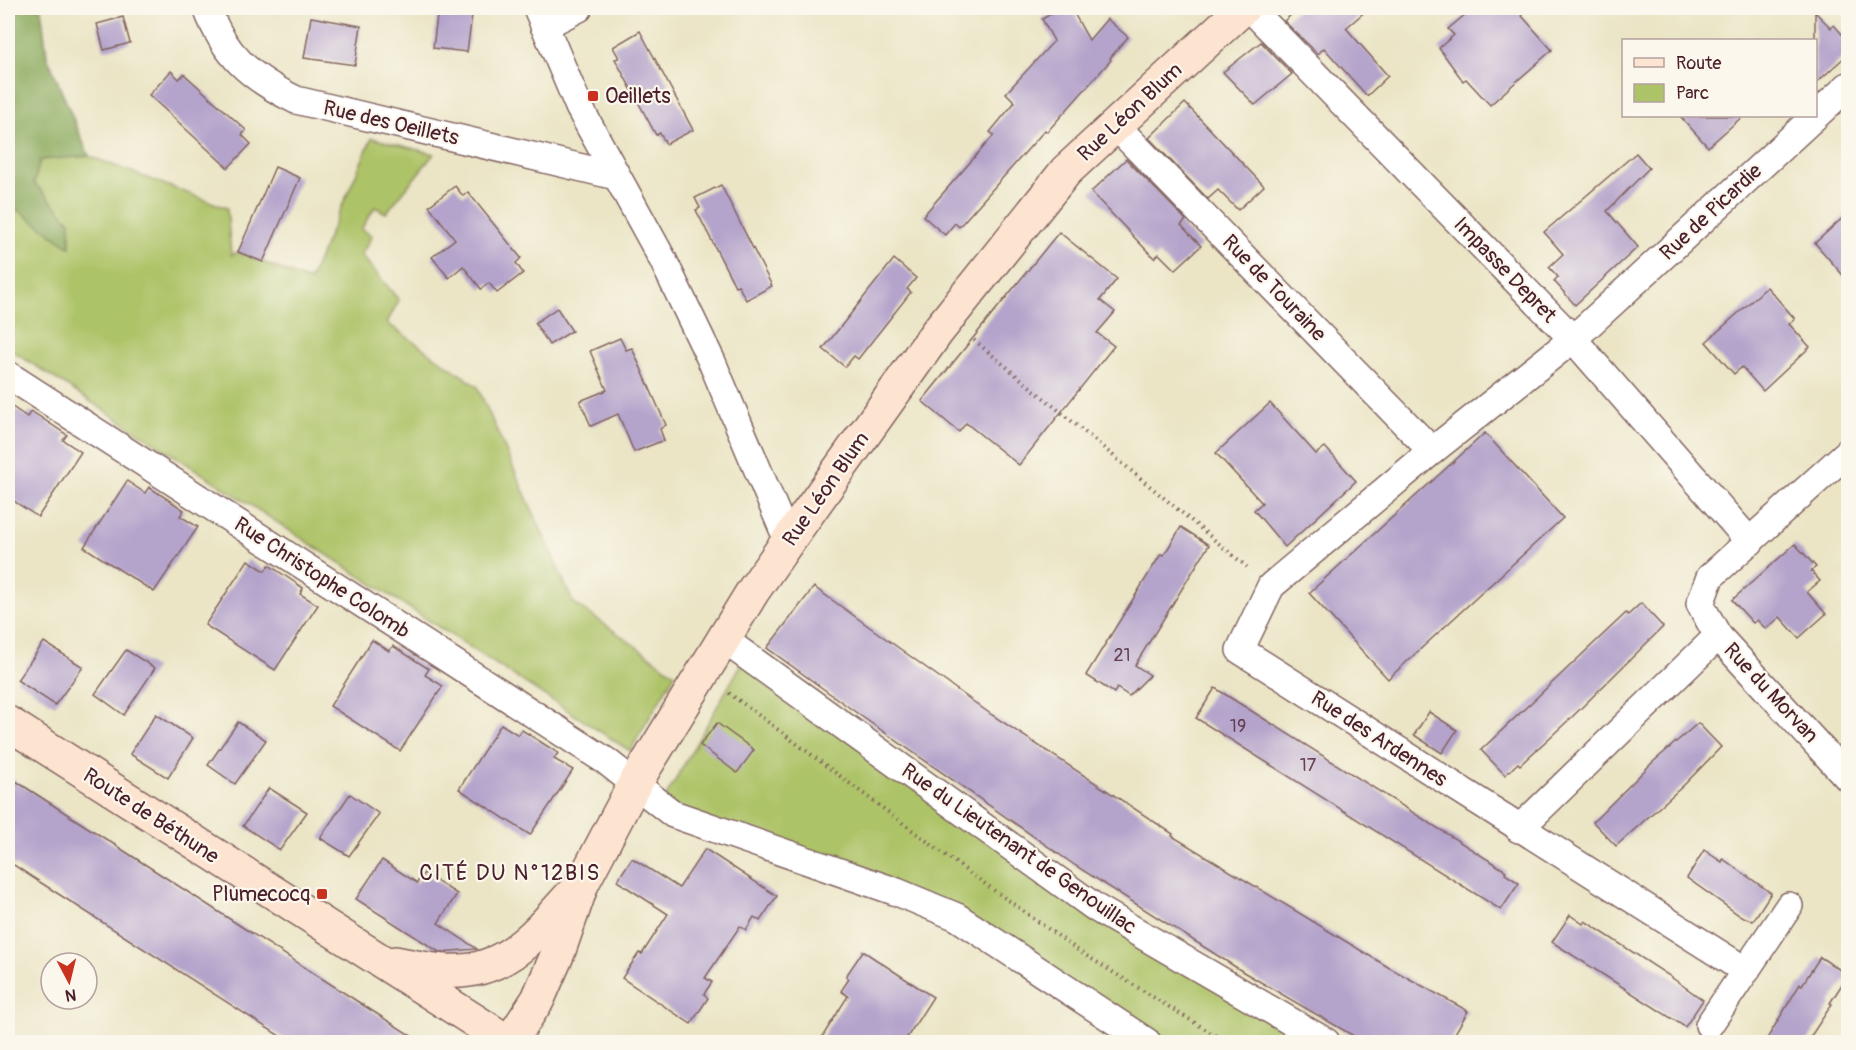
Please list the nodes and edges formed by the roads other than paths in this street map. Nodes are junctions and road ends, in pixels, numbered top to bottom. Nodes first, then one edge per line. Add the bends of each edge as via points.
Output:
1 (207, 8) edge
2 (579, 8) edge
3 (1243, 8) edge
4 (1250, 8) edge
5 (540, 16) edge
6 (1848, 86) edge
7 (1817, 115) edge
8 (1814, 117) edge
9 (1115, 125) junction
10 (616, 176) junction
11 (1573, 339) junction
12 (8, 375) edge
13 (1432, 451) junction
14 (1848, 452) edge
15 (788, 541) junction
16 (1750, 542) junction
17 (1718, 636) junction
18 (723, 639) junction
19 (8, 723) edge
20 (1848, 778) edge
21 (634, 785) junction
22 (1519, 829) junction
23 (582, 884) junction
24 (1789, 906) dead end
25 (380, 961) junction
26 (1746, 971) junction
27 (1710, 1025) dead end
28 (509, 1042) edge
29 (1148, 1042) edge
30 (1326, 1042) edge

1 - 10 street, Rue des Oeillets via 219,39 242,65 267,86 296,100
2 - 5 street
3 - 9 street, Rue Léon Blum
4 - 11 street, Impasse Depret
5 - 10 street via 579,107
6 - 7 street, Rue de Picardie
8 - 11 street, Rue de Picardie
9 - 13 street, Rue de Touraine
9 - 15 street, Rue Léon Blum via 1065,171 948,318
10 - 15 street via 697,331
11 - 13 street
11 - 16 street, Impasse Depret
12 - 21 street, Rue Christophe Colomb via 606,761
13 - 22 street, Rue des Ardennes via 1271,586 1240,650
14 - 16 street
15 - 18 street, Rue Léon Blum
16 - 17 street, Rue du Morvan via 1710,577 1700,604
17 - 20 street, Rue du Morvan
17 - 22 street
18 - 21 street, Rue Léon Blum
18 - 30 street, Rue du Lieutenant de Genouillac via 1096,908
19 - 25 street, Route de Béthune
21 - 23 street, Rue Léon Blum
21 - 29 street via 673,814 897,892 957,917
22 - 26 street, Rue des Ardennes
23 - 25 street via 507,959 488,966 447,971
23 - 28 street, Rue Léon Blum via 538,999
24 - 26 street
25 - 28 street, Route de Béthune
26 - 27 street

